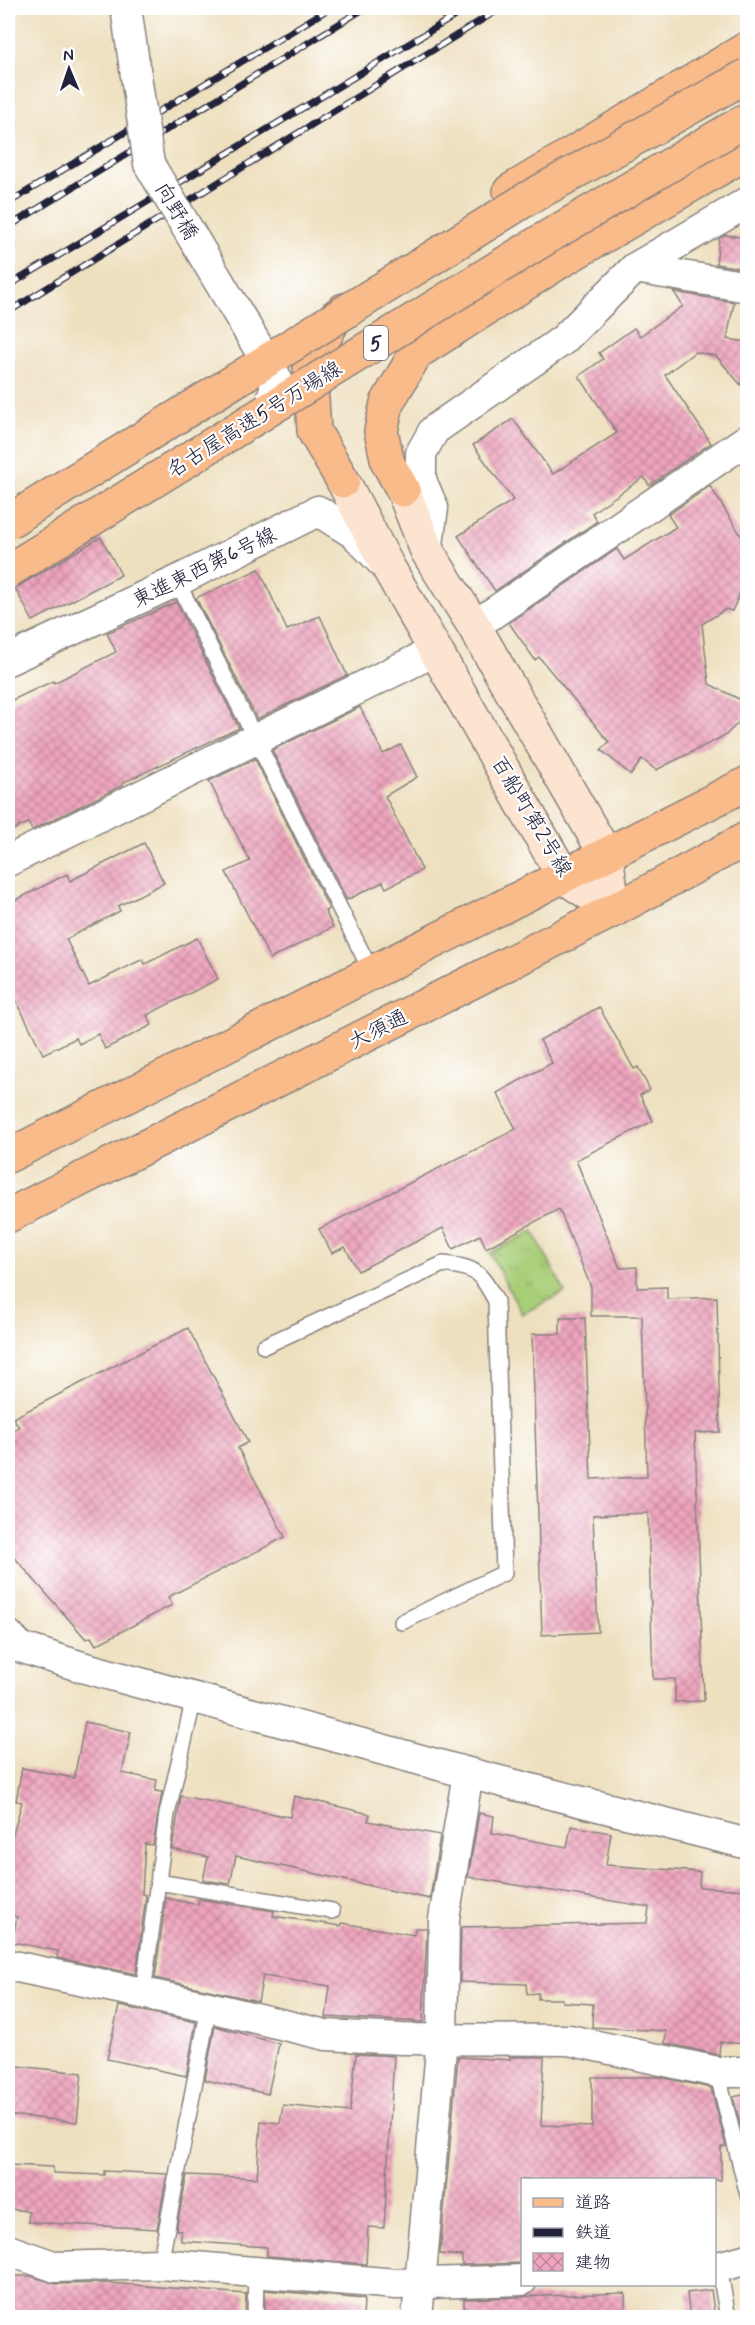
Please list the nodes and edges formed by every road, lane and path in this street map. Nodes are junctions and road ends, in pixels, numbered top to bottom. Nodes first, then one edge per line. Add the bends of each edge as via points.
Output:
1 (126, 8) edge
2 (747, 48) edge
3 (747, 75) edge
4 (747, 119) edge
5 (747, 152) edge
6 (747, 202) edge
7 (635, 268) junction
8 (747, 287) edge
9 (273, 396) joint
10 (747, 439) edge
11 (343, 481) joint
12 (404, 490) joint
13 (8, 522) edge
14 (427, 551) junction
15 (8, 560) edge
16 (388, 567) junction
17 (8, 571) edge
18 (177, 580) junction
19 (474, 626) junction
20 (435, 651) junction
21 (8, 660) edge
22 (255, 739) junction
23 (742, 781) edge
24 (747, 838) edge
25 (606, 855) junction
26 (8, 861) edge
27 (564, 877) junction
28 (614, 910) junction
29 (372, 973) junction
30 (10, 1150) edge
31 (8, 1216) edge
32 (264, 1346) dead end
33 (402, 1622) dead end
34 (8, 1635) edge
35 (194, 1698) junction
36 (468, 1773) junction
37 (747, 1845) edge
38 (158, 1882) junction
39 (332, 1911) dead end
40 (8, 1965) edge
41 (143, 1993) junction
42 (209, 2007) junction
43 (442, 2038) junction
44 (717, 2072) junction
45 (747, 2072) edge
46 (747, 2195) edge
47 (8, 2250) edge
48 (747, 2259) edge
49 (160, 2264) junction
50 (717, 2267) edge
51 (256, 2272) junction
52 (521, 2280) edge
53 (420, 2284) junction
54 (255, 2318) edge
55 (417, 2318) edge
56 (728, 2318) edge

1 - 9 street, 向野橋, bridge via 149,164 277,379
2 - 11 main road via 517,187 335,316 310,366 314,431
3 - 13 main road, 名古屋高速5号万場線 / 5, bridge via 525,200
4 - 17 main road, 名古屋高速5号万場線 / 5, bridge via 546,238
5 - 12 main road via 559,262 416,352 387,403 381,431 388,463
6 - 7 street
7 - 8 street
7 - 14 street via 563,340 434,430 421,453 421,480 433,508
9 - 15 street
10 - 19 street
11 - 16 street, 百船町第2号線
12 - 14 street, 百船町第2号線
14 - 19 street, 百船町第2号線
16 - 18 street, 東進東西第6号線 via 355,534 318,511
16 - 20 street, 百船町第2号線
18 - 21 street, 東進東西第6号線
18 - 22 lane
19 - 25 street, 百船町第2号線
20 - 22 street
20 - 27 street, 百船町第2号線
22 - 26 street
22 - 29 lane
23 - 25 main road
24 - 28 main road, 大須通
25 - 27 main road
25 - 28 street, 百船町第2号線
27 - 28 street, 百船町第2号線
27 - 29 main road
28 - 31 main road, 大須通
29 - 30 main road
32 - 33 lane via 443,1264 468,1267 484,1280 496,1301 504,1573
34 - 35 street via 20,1647
35 - 36 street
35 - 38 lane via 167,1814
36 - 37 street
36 - 43 street via 444,1919
38 - 39 lane
38 - 41 lane
40 - 41 street
41 - 42 street
42 - 43 street via 327,2035
42 - 49 lane
43 - 44 street via 569,2040
43 - 53 street
44 - 45 street
44 - 46 lane
47 - 49 street via 56,2267
48 - 50 street
49 - 51 street
50 - 56 lane
51 - 53 street
51 - 54 lane
52 - 53 street
53 - 55 street

